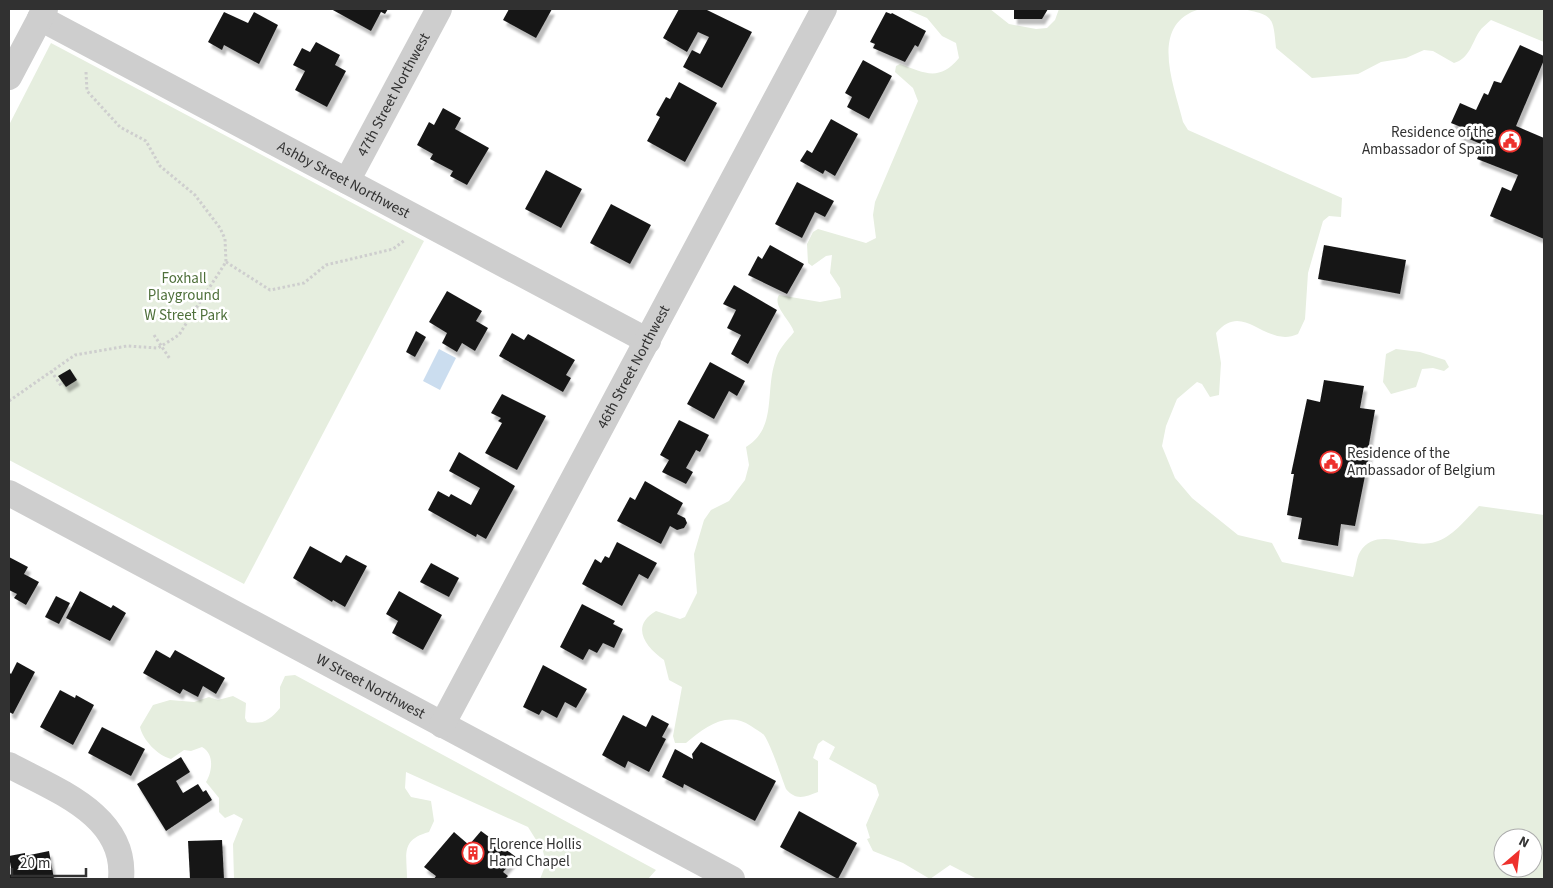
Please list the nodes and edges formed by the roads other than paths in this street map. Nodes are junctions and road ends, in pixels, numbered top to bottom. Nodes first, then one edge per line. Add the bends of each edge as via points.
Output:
1 (439, 9) edge
2 (824, 9) edge
3 (43, 13) edge
4 (9, 76) edge
5 (347, 180) junction
6 (648, 341) junction
7 (9, 493) edge
8 (442, 725) junction
9 (9, 765) edge
10 (121, 879) edge
11 (732, 879) edge

1 - 5 street, 47th Street Northwest
2 - 6 street, 46th Street Northwest
3 - 4 street
3 - 5 street, Ashby Street Northwest via 91,45
5 - 6 street, Ashby Street Northwest
6 - 8 street, 46th Street Northwest
7 - 8 street, W Street Northwest
8 - 11 street, W Street Northwest
9 - 10 street via 74,800 96,816 115,842

